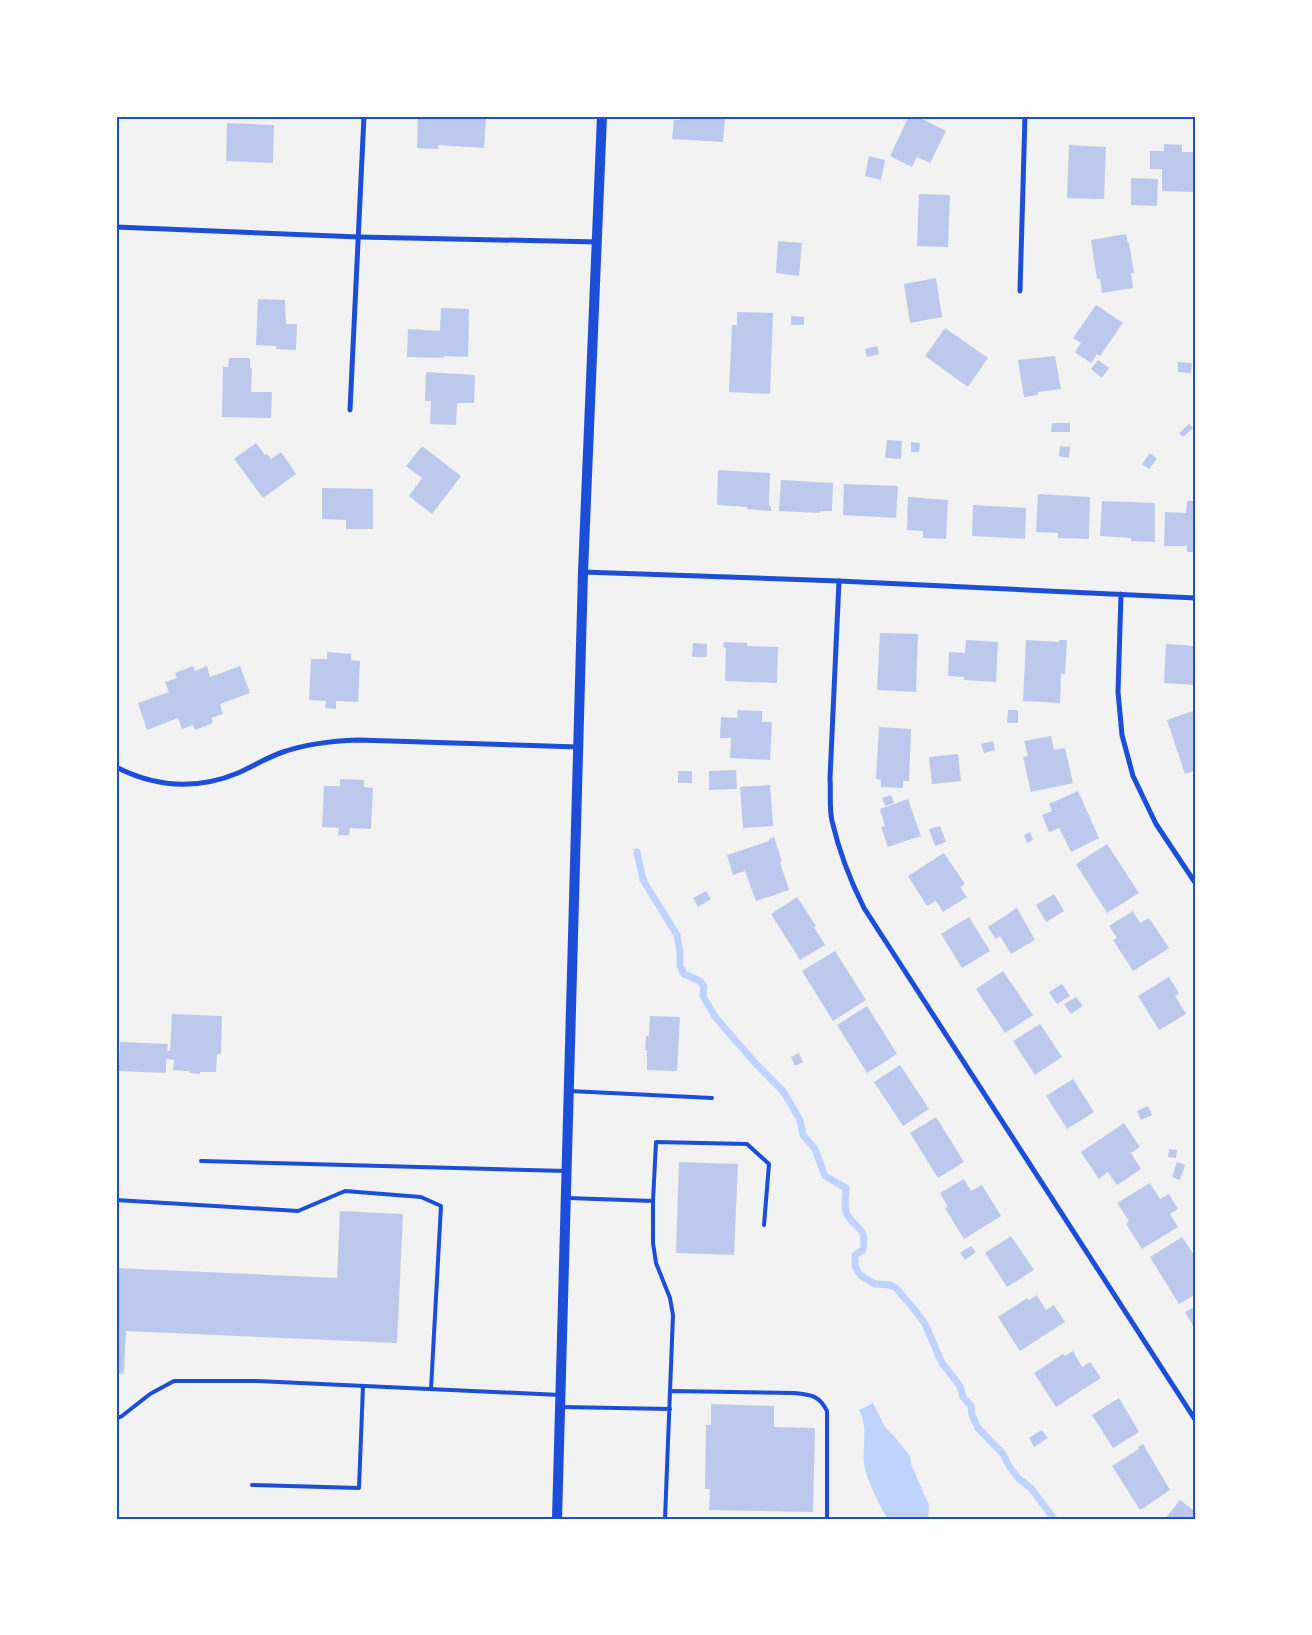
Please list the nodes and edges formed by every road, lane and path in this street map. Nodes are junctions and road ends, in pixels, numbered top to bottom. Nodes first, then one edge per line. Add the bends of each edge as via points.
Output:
1 (364, 116) edge
2 (602, 116) edge
3 (1025, 116) edge
4 (116, 227) edge
5 (359, 237) junction
6 (598, 242) junction
7 (1020, 291) dead end
8 (350, 410) dead end
9 (583, 572) junction
10 (839, 581) junction
11 (1121, 594) junction
12 (1196, 598) edge
13 (578, 747) junction
14 (116, 767) edge
15 (1196, 884) edge
16 (568, 1091) junction
17 (712, 1098) dead end
18 (201, 1161) dead end
19 (566, 1170) junction
20 (566, 1198) junction
21 (116, 1200) edge
22 (653, 1201) junction
23 (764, 1225) dead end
24 (364, 1386) junction
25 (431, 1389) junction
26 (670, 1391) junction
27 (560, 1395) junction
28 (560, 1408) junction
29 (670, 1409) junction
30 (116, 1419) edge
31 (1196, 1421) edge
32 (252, 1485) dead end
33 (557, 1519) edge
34 (665, 1519) edge
35 (827, 1519) edge

1 - 5 street
2 - 6 main road
3 - 7 street
4 - 5 street
5 - 6 street
5 - 8 street
6 - 9 main road
9 - 10 street
9 - 13 main road
10 - 11 street
10 - 31 street via 830,800 832,820 846,870 864,908
11 - 12 street
11 - 15 street via 1118,692 1122,735 1133,776 1156,824
13 - 14 street via 358,740 325,742 286,751 219,780 186,784 154,782
13 - 16 main road
16 - 17 lane
16 - 19 main road
18 - 19 lane
19 - 20 main road
20 - 22 lane
20 - 27 main road
21 - 25 lane via 298,1211 345,1191 421,1197 441,1206
22 - 23 lane via 656,1142 747,1144 769,1164
22 - 26 lane via 656,1263 670,1298 672,1315
24 - 25 lane
24 - 30 lane via 174,1381
24 - 32 lane via 359,1488
25 - 27 lane
26 - 29 lane
26 - 35 lane via 794,1393 811,1395 822,1401 827,1411
27 - 28 main road
28 - 29 lane
28 - 33 main road
29 - 34 lane

